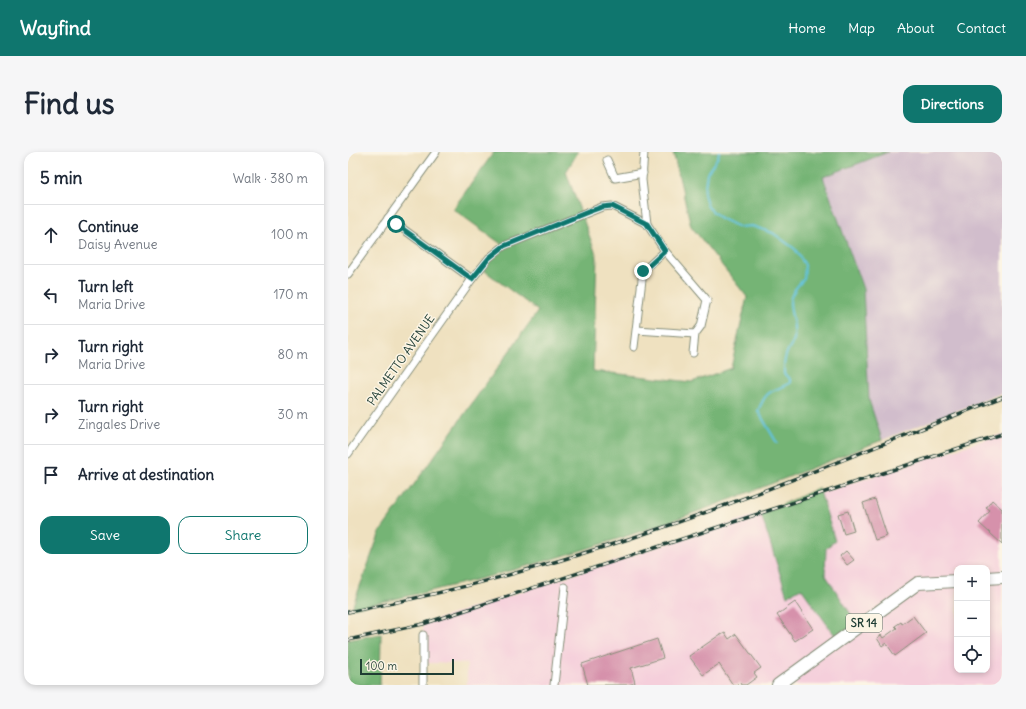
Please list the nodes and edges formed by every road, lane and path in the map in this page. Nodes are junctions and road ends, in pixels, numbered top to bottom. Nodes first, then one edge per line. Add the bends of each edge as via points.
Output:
1 (436, 152) edge
2 (644, 152) edge
3 (607, 160) dead end
4 (643, 173) junction
5 (388, 218) junction
6 (647, 224) junction
7 (665, 251) junction
8 (348, 274) edge
9 (472, 279) junction
10 (637, 330) junction
11 (694, 334) junction
12 (634, 347) dead end
13 (692, 353) dead end
14 (348, 454) edge
15 (1002, 577) edge
16 (990, 578) edge
17 (954, 581) edge
18 (565, 587) dead end
19 (423, 635) dead end
20 (422, 685) edge
21 (554, 685) edge
22 (778, 685) edge

1 - 5 street
2 - 4 street
3 - 4 street via 615,178
4 - 6 street
5 - 8 street
5 - 9 street
6 - 7 street
6 - 9 street, PALMETTO AVENUE via 612,206 602,207 504,246 489,258
7 - 10 street via 643,271
7 - 11 street via 707,300 701,326
9 - 14 street, PALMETTO AVENUE
10 - 11 street
10 - 12 street
11 - 13 street
15 - 16 main road
17 - 22 main road, SR 14 via 918,583
18 - 21 street
19 - 20 street

